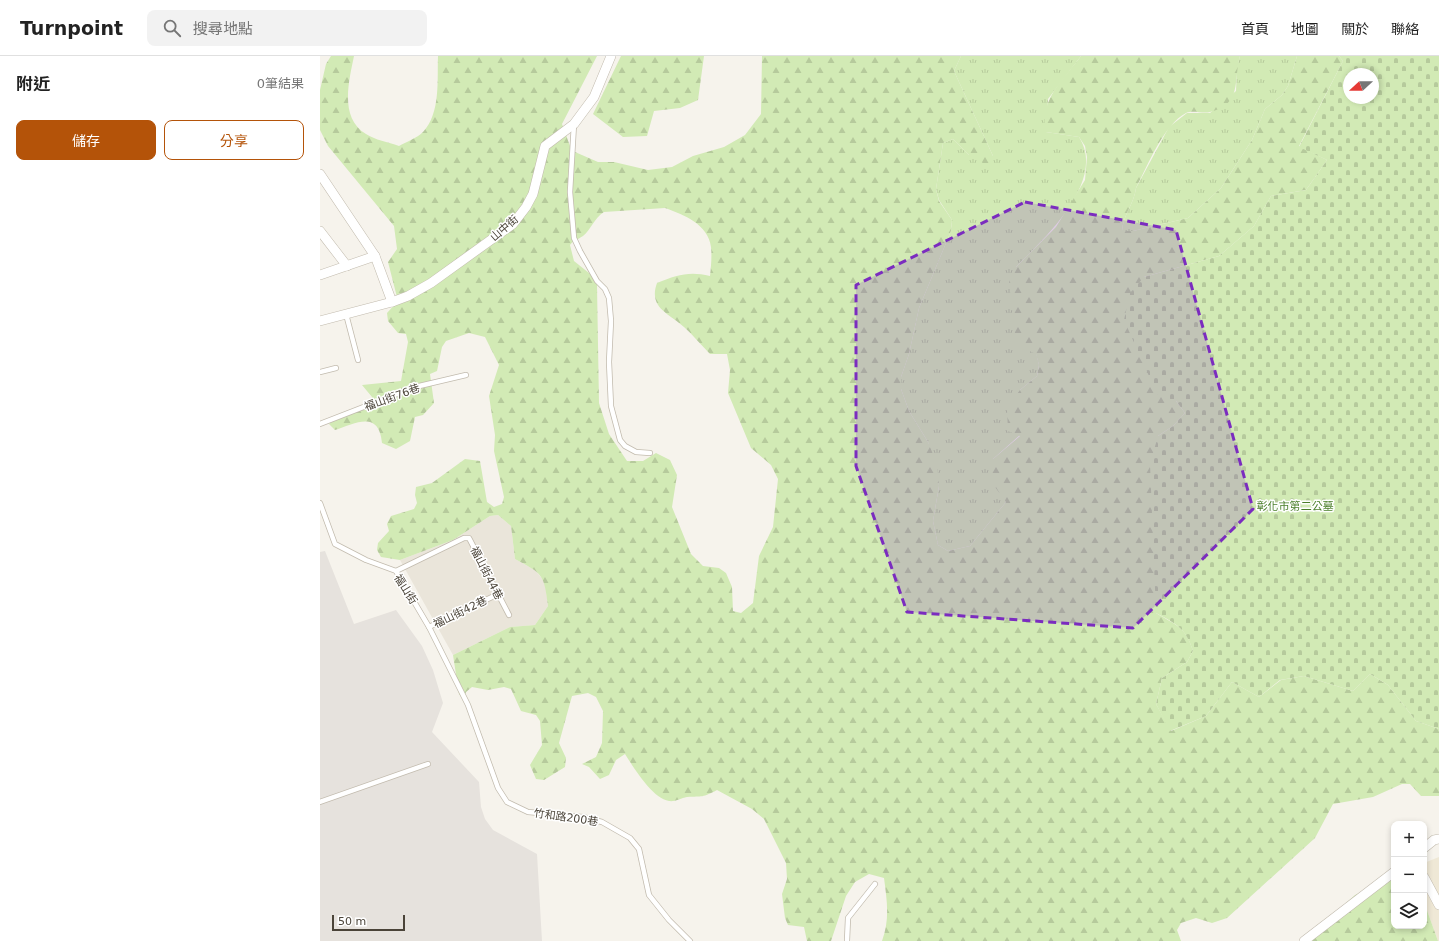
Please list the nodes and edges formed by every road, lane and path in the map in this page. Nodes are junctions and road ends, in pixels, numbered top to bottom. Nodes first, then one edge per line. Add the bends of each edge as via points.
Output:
1 (611, 56) edge
2 (574, 124) junction
3 (320, 174) edge
4 (320, 231) edge
5 (375, 256) junction
6 (347, 266) junction
7 (320, 275) edge
8 (392, 302) junction
9 (346, 314) junction
10 (320, 321) edge
11 (358, 360) dead end
12 (336, 368) dead end
13 (320, 372) edge
14 (466, 376) dead end
15 (320, 424) edge
16 (650, 452) dead end
17 (320, 503) edge
18 (396, 572) junction
19 (492, 597) dead end
20 (508, 615) dead end
21 (429, 627) junction
22 (468, 705) joint
23 (428, 764) dead end
24 (320, 802) edge
25 (1439, 839) edge
26 (1427, 846) edge
27 (1391, 874) edge
28 (1427, 883) edge
29 (875, 884) dead end
30 (1439, 905) edge
31 (690, 941) edge
32 (847, 941) edge
33 (1304, 941) edge

1 - 2 street, 山中街 via 594,97
2 - 8 street, 山中街 via 545,146 533,194 513,224 431,283
2 - 16 lane via 570,192 574,238 609,298 610,406 620,440 625,446 636,452
3 - 5 street
4 - 6 street
5 - 6 street
5 - 8 street
6 - 7 street
8 - 9 street, 山中街
9 - 10 street, 山中街
9 - 11 lane
12 - 13 lane
14 - 15 lane, 福山街76巷 via 415,387
17 - 18 lane, 福山街 via 335,544
18 - 20 lane, 福山街44巷 via 464,538 470,538
18 - 21 lane, 福山街
19 - 21 lane, 福山街42巷
21 - 22 lane, 福山街
22 - 31 lane, 竹和路200巷 via 498,788 507,802 528,812 583,817 602,822 630,838 639,849 649,895
23 - 24 lane
25 - 26 street
27 - 33 street
28 - 30 street
29 - 32 lane via 848,918

